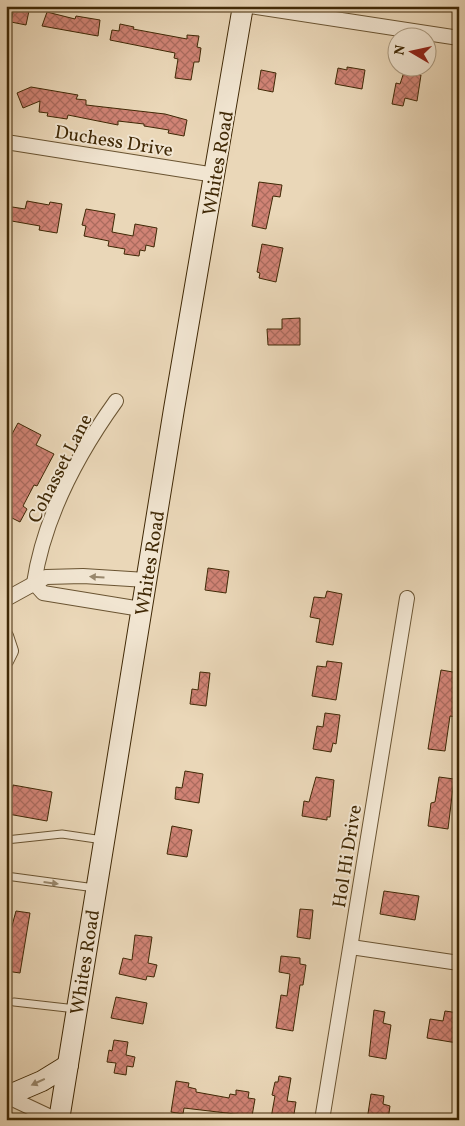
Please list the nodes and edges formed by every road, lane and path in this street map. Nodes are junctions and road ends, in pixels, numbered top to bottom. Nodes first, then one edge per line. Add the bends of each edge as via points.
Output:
1 (243, 6) edge
2 (250, 6) edge
3 (459, 38) edge
4 (6, 142) edge
5 (215, 175) junction
6 (116, 401) dead end
7 (146, 580) junction
8 (34, 583) junction
9 (407, 598) dead end
10 (6, 599) edge
11 (142, 609) junction
12 (6, 636) edge
13 (6, 661) edge
14 (6, 840) edge
15 (104, 840) junction
16 (6, 876) edge
17 (96, 888) junction
18 (351, 947) junction
19 (459, 964) edge
20 (14, 1002) dead end
21 (77, 1009) junction
22 (68, 1065) junction
23 (6, 1096) edge
24 (58, 1120) edge
25 (322, 1120) edge

1 - 5 street, Whites Road
2 - 3 street
4 - 5 street, Duchess Drive
5 - 7 street, Whites Road
6 - 8 street, Cohasset Lane via 84,449 53,515 37,561
7 -> 8 street via 46,577
7 - 11 street, Whites Road
8 - 10 street
8 - 11 street via 43,593
9 - 18 street, Hol Hi Drive
11 - 15 street, Whites Road
12 - 13 street via 11,652
14 - 15 lane via 62,834
15 - 17 street, Whites Road
16 -> 17 lane
17 - 21 street, Whites Road
18 - 19 street
18 - 25 street, Hol Hi Drive
20 - 21 lane
21 - 22 street, Whites Road
22 -> 23 street via 42,1081
22 - 24 street, Whites Road
23 - 24 street

